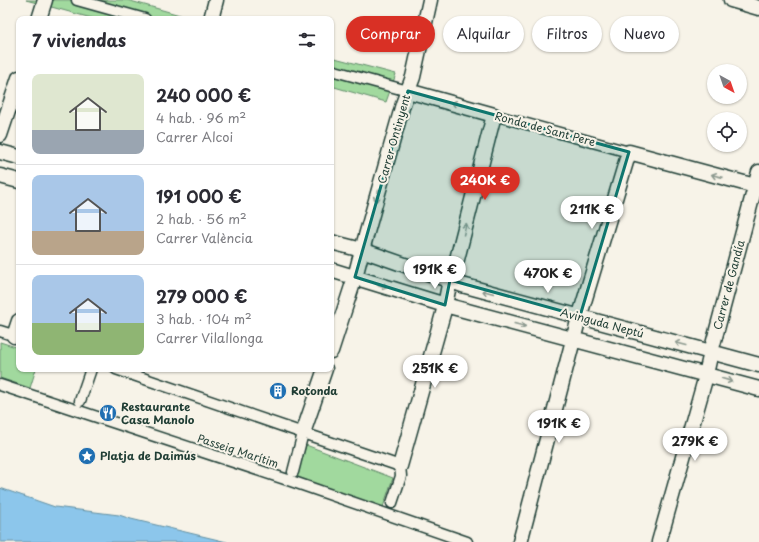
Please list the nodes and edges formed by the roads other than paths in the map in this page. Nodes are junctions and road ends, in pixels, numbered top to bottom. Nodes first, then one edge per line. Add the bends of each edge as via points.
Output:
1 (45, 0) edge
2 (77, 0) edge
3 (216, 0) edge
4 (430, 0) edge
5 (731, 0) edge
6 (759, 8) edge
7 (40, 16) edge
8 (133, 16) edge
9 (212, 16) edge
10 (334, 71) edge
11 (16, 87) edge
12 (408, 91) junction
13 (494, 115) junction
14 (0, 135) edge
15 (0, 152) edge
16 (629, 152) junction
17 (16, 156) edge
18 (759, 172) edge
19 (0, 176) edge
20 (16, 181) edge
21 (757, 187) edge
22 (334, 243) edge
23 (362, 250) junction
24 (334, 271) edge
25 (355, 278) junction
26 (450, 280) junction
27 (445, 305) junction
28 (580, 316) junction
29 (0, 331) edge
30 (16, 336) edge
31 (573, 339) junction
32 (334, 342) edge
33 (711, 352) junction
34 (759, 365) edge
35 (90, 372) edge
36 (125, 372) edge
37 (324, 372) edge
38 (706, 375) junction
39 (0, 385) edge
40 (759, 389) edge
41 (80, 401) dead end
42 (303, 434) junction
43 (400, 466) junction
44 (293, 472) dead end
45 (392, 503) dead end
46 (467, 542) edge
47 (520, 542) edge
48 (659, 542) edge

1 - 7 street
2 - 8 street
3 - 9 street
4 - 12 street, Carrer Ontinyent
5 - 6 street
10 - 12 street, Ronda de Sant Pere
11 - 14 street
13 -> 12 street, Ronda de Sant Pere
12 -> 23 street, Carrer Ontinyent
13 - 16 street, Ronda de Sant Pere
26 -> 13 street
15 - 17 street
21 -> 16 street, Ronda de Sant Pere
16 - 28 street
18 - 21 street, Carrer de Gandía
19 - 20 street
21 - 33 street, Carrer de Gandía
22 - 23 street, Avinguda Neptú
23 - 25 street, Carrer Ontinyent
23 - 26 street, Avinguda Neptú
24 - 25 street
25 -> 27 street
25 - 32 street, Carrer Ontinyent
26 - 27 street
28 -> 26 street, Avinguda Neptú
27 -> 31 street
27 - 43 street
28 - 31 street
33 -> 28 street, Avinguda Neptú
29 - 30 street
31 - 38 street
31 - 47 street
33 - 34 street, Avinguda Neptú
33 - 38 street, Carrer de Gandía
35 - 41 street
36 - 42 street
37 - 42 street
38 -> 40 street
38 - 48 street, Carrer de Gandía
39 - 46 street, Passeig Marítim
42 - 43 street
42 - 44 street
43 - 45 street via 401,476

